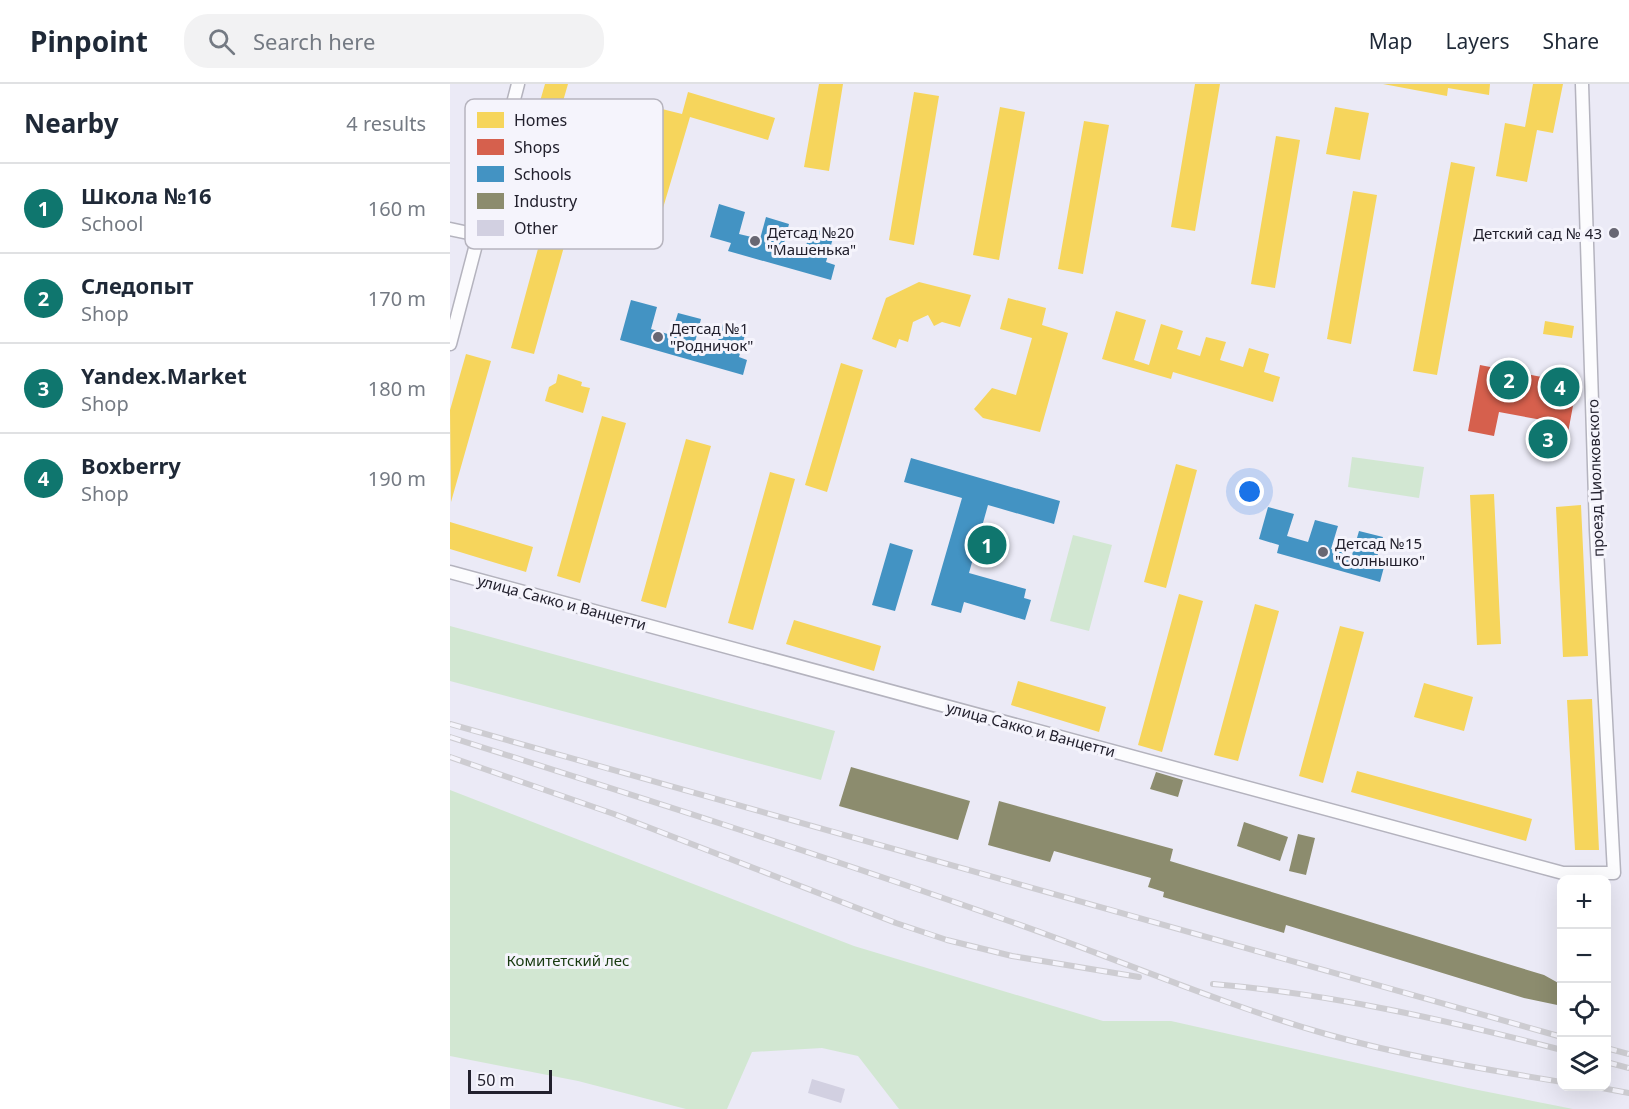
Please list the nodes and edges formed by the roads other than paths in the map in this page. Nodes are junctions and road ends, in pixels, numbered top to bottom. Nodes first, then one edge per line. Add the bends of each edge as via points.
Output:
1 (518, 84) edge
2 (1582, 84) edge
3 (514, 99) edge
4 (450, 228) edge
5 (465, 232) edge
6 (474, 249) edge
7 (450, 344) edge
8 (450, 572) edge
9 (1614, 873) joint

1 - 3 street
2 - 9 street, проезд Циолковского via 1596,530
4 - 5 street
6 - 7 street
8 - 9 street, улица Сакко и Ванцетти via 1563,873

